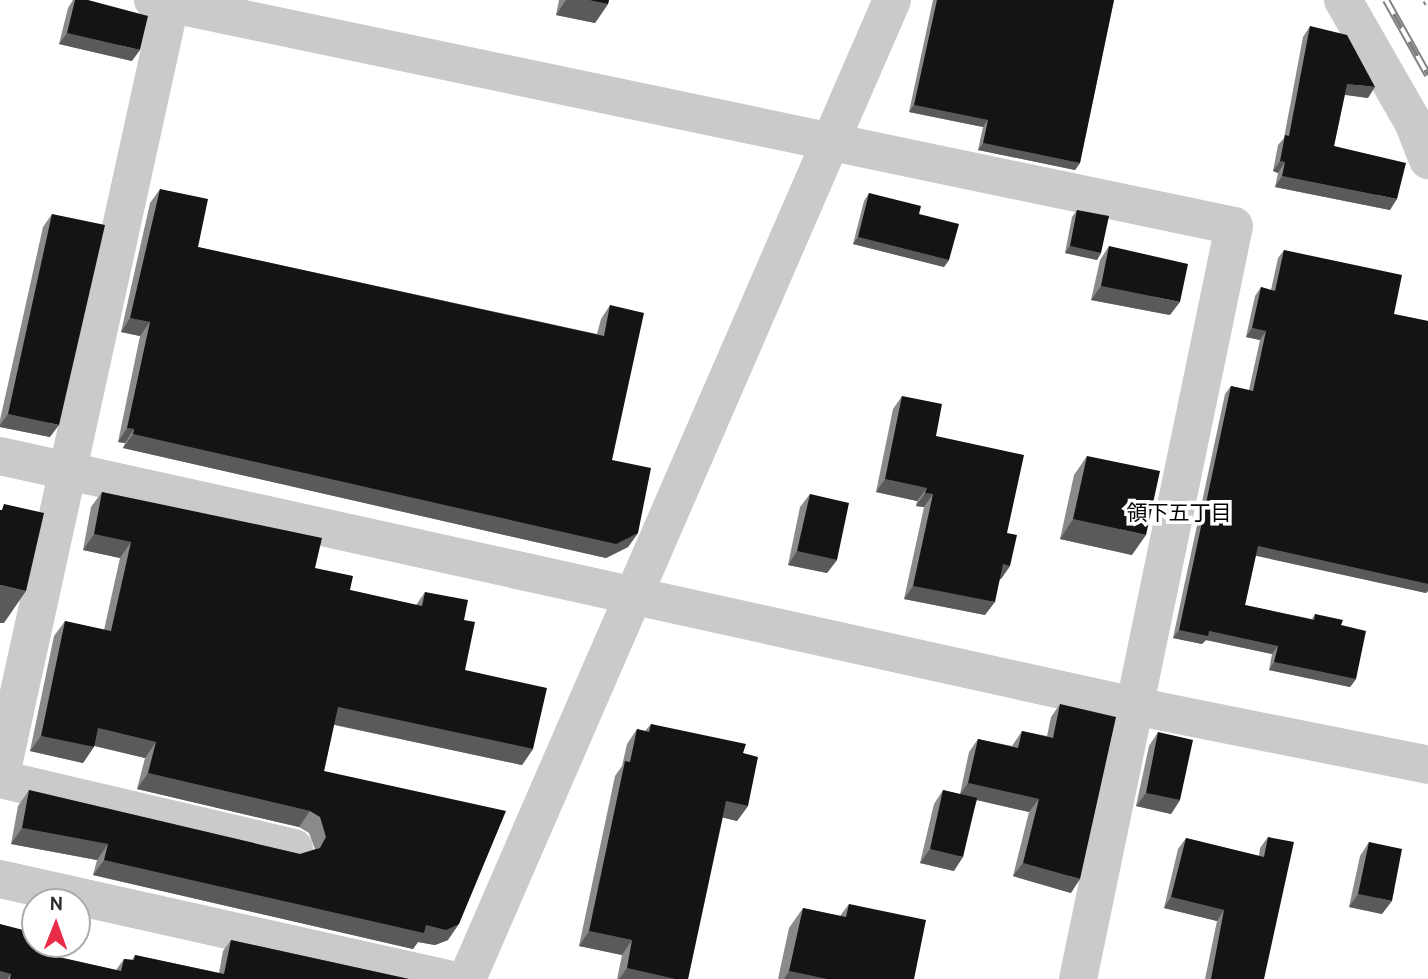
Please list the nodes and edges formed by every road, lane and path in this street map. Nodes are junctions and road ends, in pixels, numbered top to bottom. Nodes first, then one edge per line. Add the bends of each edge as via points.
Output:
1 (892, 0) edge
2 (1343, 0) edge
3 (164, 1) edge
4 (831, 140) junction
5 (1428, 160) edge
6 (0, 456) edge
7 (69, 470) junction
8 (635, 594) junction
9 (1134, 706) junction
10 (1428, 765) edge
11 (0, 779) edge
12 (294, 848) dead end
13 (0, 879) edge
14 (449, 979) edge
15 (467, 979) edge
16 (1077, 979) edge

1 - 4 street
2 - 5 street via 1413,122
3 - 4 street
3 - 7 street
4 - 8 street
4 - 9 street via 1234,226
6 - 7 street
7 - 8 street
7 - 11 street
8 - 9 street
8 - 15 street
9 - 10 street
9 - 16 street
11 - 12 street
13 - 14 street

